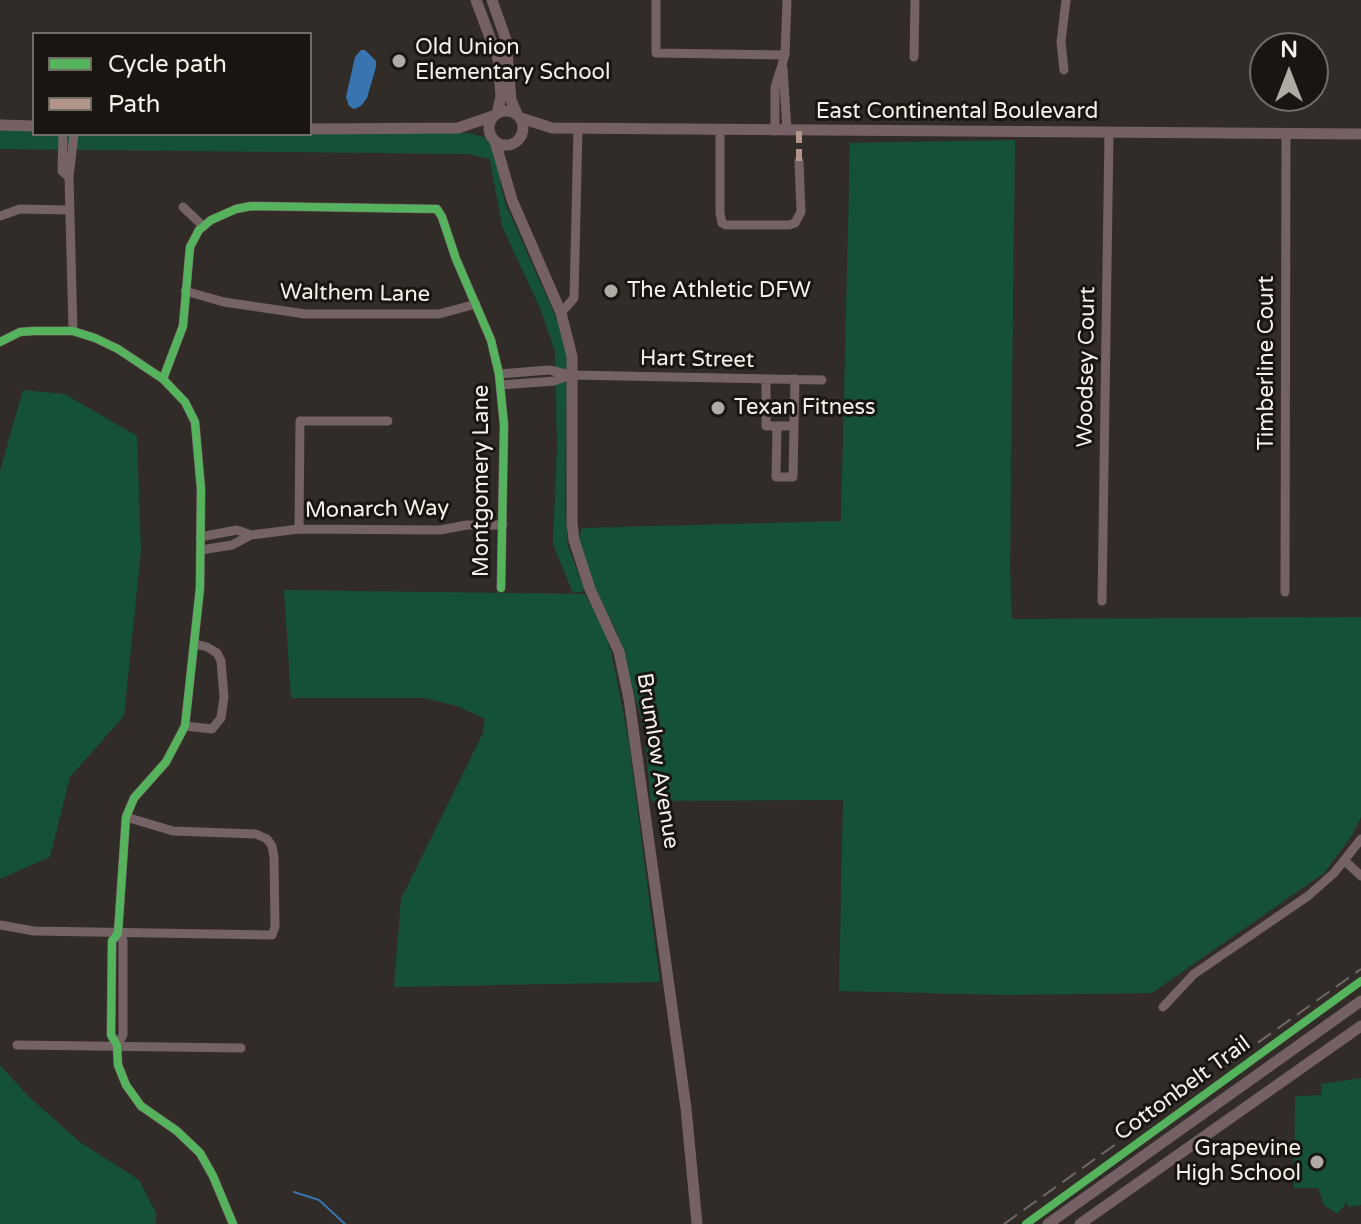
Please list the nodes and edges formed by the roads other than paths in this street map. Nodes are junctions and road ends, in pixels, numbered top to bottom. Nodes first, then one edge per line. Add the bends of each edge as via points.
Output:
1 (476, 0) edge
2 (492, 0) edge
3 (656, 0) edge
4 (787, 0) edge
5 (915, 0) edge
6 (1066, 0) edge
7 (785, 55) junction
8 (914, 57) dead end
9 (1064, 70) dead end
10 (495, 114) junction
11 (519, 116) junction
12 (0, 125) edge
13 (32, 126) edge
14 (458, 128) junction
15 (552, 128) junction
16 (578, 128) junction
17 (312, 129) edge
18 (720, 130) junction
19 (781, 131) junction
20 (1109, 133) junction
21 (1286, 134) junction
22 (1361, 134) edge
23 (63, 136) edge
24 (74, 136) edge
25 (494, 140) junction
26 (518, 140) junction
27 (799, 161) dead end
28 (69, 177) junction
29 (508, 180) junction
30 (183, 207) dead end
31 (70, 210) junction
32 (0, 216) edge
33 (203, 226) junction
34 (185, 291) junction
35 (476, 304) junction
36 (561, 313) junction
37 (73, 331) junction
38 (0, 342) edge
39 (499, 374) junction
40 (571, 375) junction
41 (163, 379) junction
42 (766, 379) junction
43 (795, 379) junction
44 (822, 380) dead end
45 (501, 385) junction
46 (388, 421) dead end
47 (777, 426) junction
48 (794, 426) junction
49 (503, 525) junction
50 (299, 529) junction
51 (251, 535) junction
52 (200, 537) junction
53 (201, 550) junction
54 (501, 588) dead end
55 (1285, 592) dead end
56 (1102, 601) dead end
57 (195, 644) junction
58 (185, 726) junction
59 (126, 817) junction
60 (1361, 839) edge
61 (1344, 860) junction
62 (1361, 876) edge
63 (0, 925) edge
64 (118, 933) junction
65 (112, 988) junction
66 (123, 988) junction
67 (1361, 1001) edge
68 (1163, 1007) dead end
69 (1361, 1026) edge
70 (17, 1045) dead end
71 (117, 1045) junction
72 (241, 1048) dead end
73 (233, 1224) edge
74 (697, 1224) edge
75 (1048, 1224) edge
76 (1080, 1224) edge

1 - 10 main road via 498,59 501,97
2 - 11 main road via 506,40 511,100
3 - 7 street via 656,53
4 - 7 street
5 - 8 street
6 - 9 street
7 - 19 street
10 - 11 main road via 507,110
10 - 14 main road
10 - 25 main road via 489,127
11 - 15 main road, East Continental Boulevard
11 - 26 main road via 523,128
12 - 13 main road
14 - 17 main road
14 - 25 main road
15 - 16 main road, East Continental Boulevard
15 - 26 main road, East Continental Boulevard
16 - 18 main road, East Continental Boulevard
16 - 36 street via 574,298
18 - 19 main road, East Continental Boulevard
18 - 27 street via 720,213 726,225 795,223 801,212
19 - 20 main road, East Continental Boulevard
20 - 21 main road, East Continental Boulevard
20 - 56 street, Woodsey Court
21 - 22 main road, East Continental Boulevard
21 - 55 street, Timberline Court
23 - 28 street via 62,171
24 - 28 street
25 - 26 main road via 506,145
25 - 29 main road, Brumlow Avenue
26 - 29 main road, Brumlow Avenue via 510,155
28 - 31 street
29 - 36 main road, Brumlow Avenue via 522,227
30 - 33 street
31 - 32 street via 20,209
31 - 37 street
33 - 34 street via 192,239
33 - 35 street, Montgomery Lane via 251,206 432,208 440,213
34 - 35 street, Walthem Lane via 305,314 439,314
34 - 41 street via 183,326
35 - 39 street, Montgomery Lane
36 - 40 main road, Brumlow Avenue via 572,356
37 - 38 street via 20,332
37 - 41 street via 118,349
39 - 40 street via 549,370
39 - 45 street, Montgomery Lane
40 - 42 street, Hart Street
40 - 45 street
40 - 74 main road, Brumlow Avenue via 574,540 619,652 629,699 685,1095
41 - 52 street via 195,422
42 - 43 street, Hart Street
42 - 47 street via 766,426
43 - 44 street, Hart Street
43 - 48 street
45 - 49 street, Montgomery Lane
46 - 50 street via 300,421
47 - 48 street
47 - 48 street via 776,477 793,477
49 - 50 street, Monarch Way
49 - 54 street, Montgomery Lane
50 - 51 street, Monarch Way
51 - 52 street, Monarch Way via 237,530
51 - 53 street, Monarch Way via 232,545
52 - 53 street
53 - 57 street
57 - 58 street
57 - 58 street via 217,653 224,697 221,718 212,729
58 - 59 street
59 - 64 street
59 - 64 street via 173,831 256,834 267,839 274,857 275,927 266,937
60 - 61 street
61 - 62 street
61 - 68 street via 1308,896 1194,974
63 - 64 street
64 - 65 street via 112,941
64 - 66 street via 123,941
65 - 66 street
65 - 71 street via 111,1035
66 - 71 street via 123,1035
67 - 75 main road
69 - 76 main road
70 - 71 street
71 - 72 street
71 - 73 street via 126,1085 141,1106 200,1153

